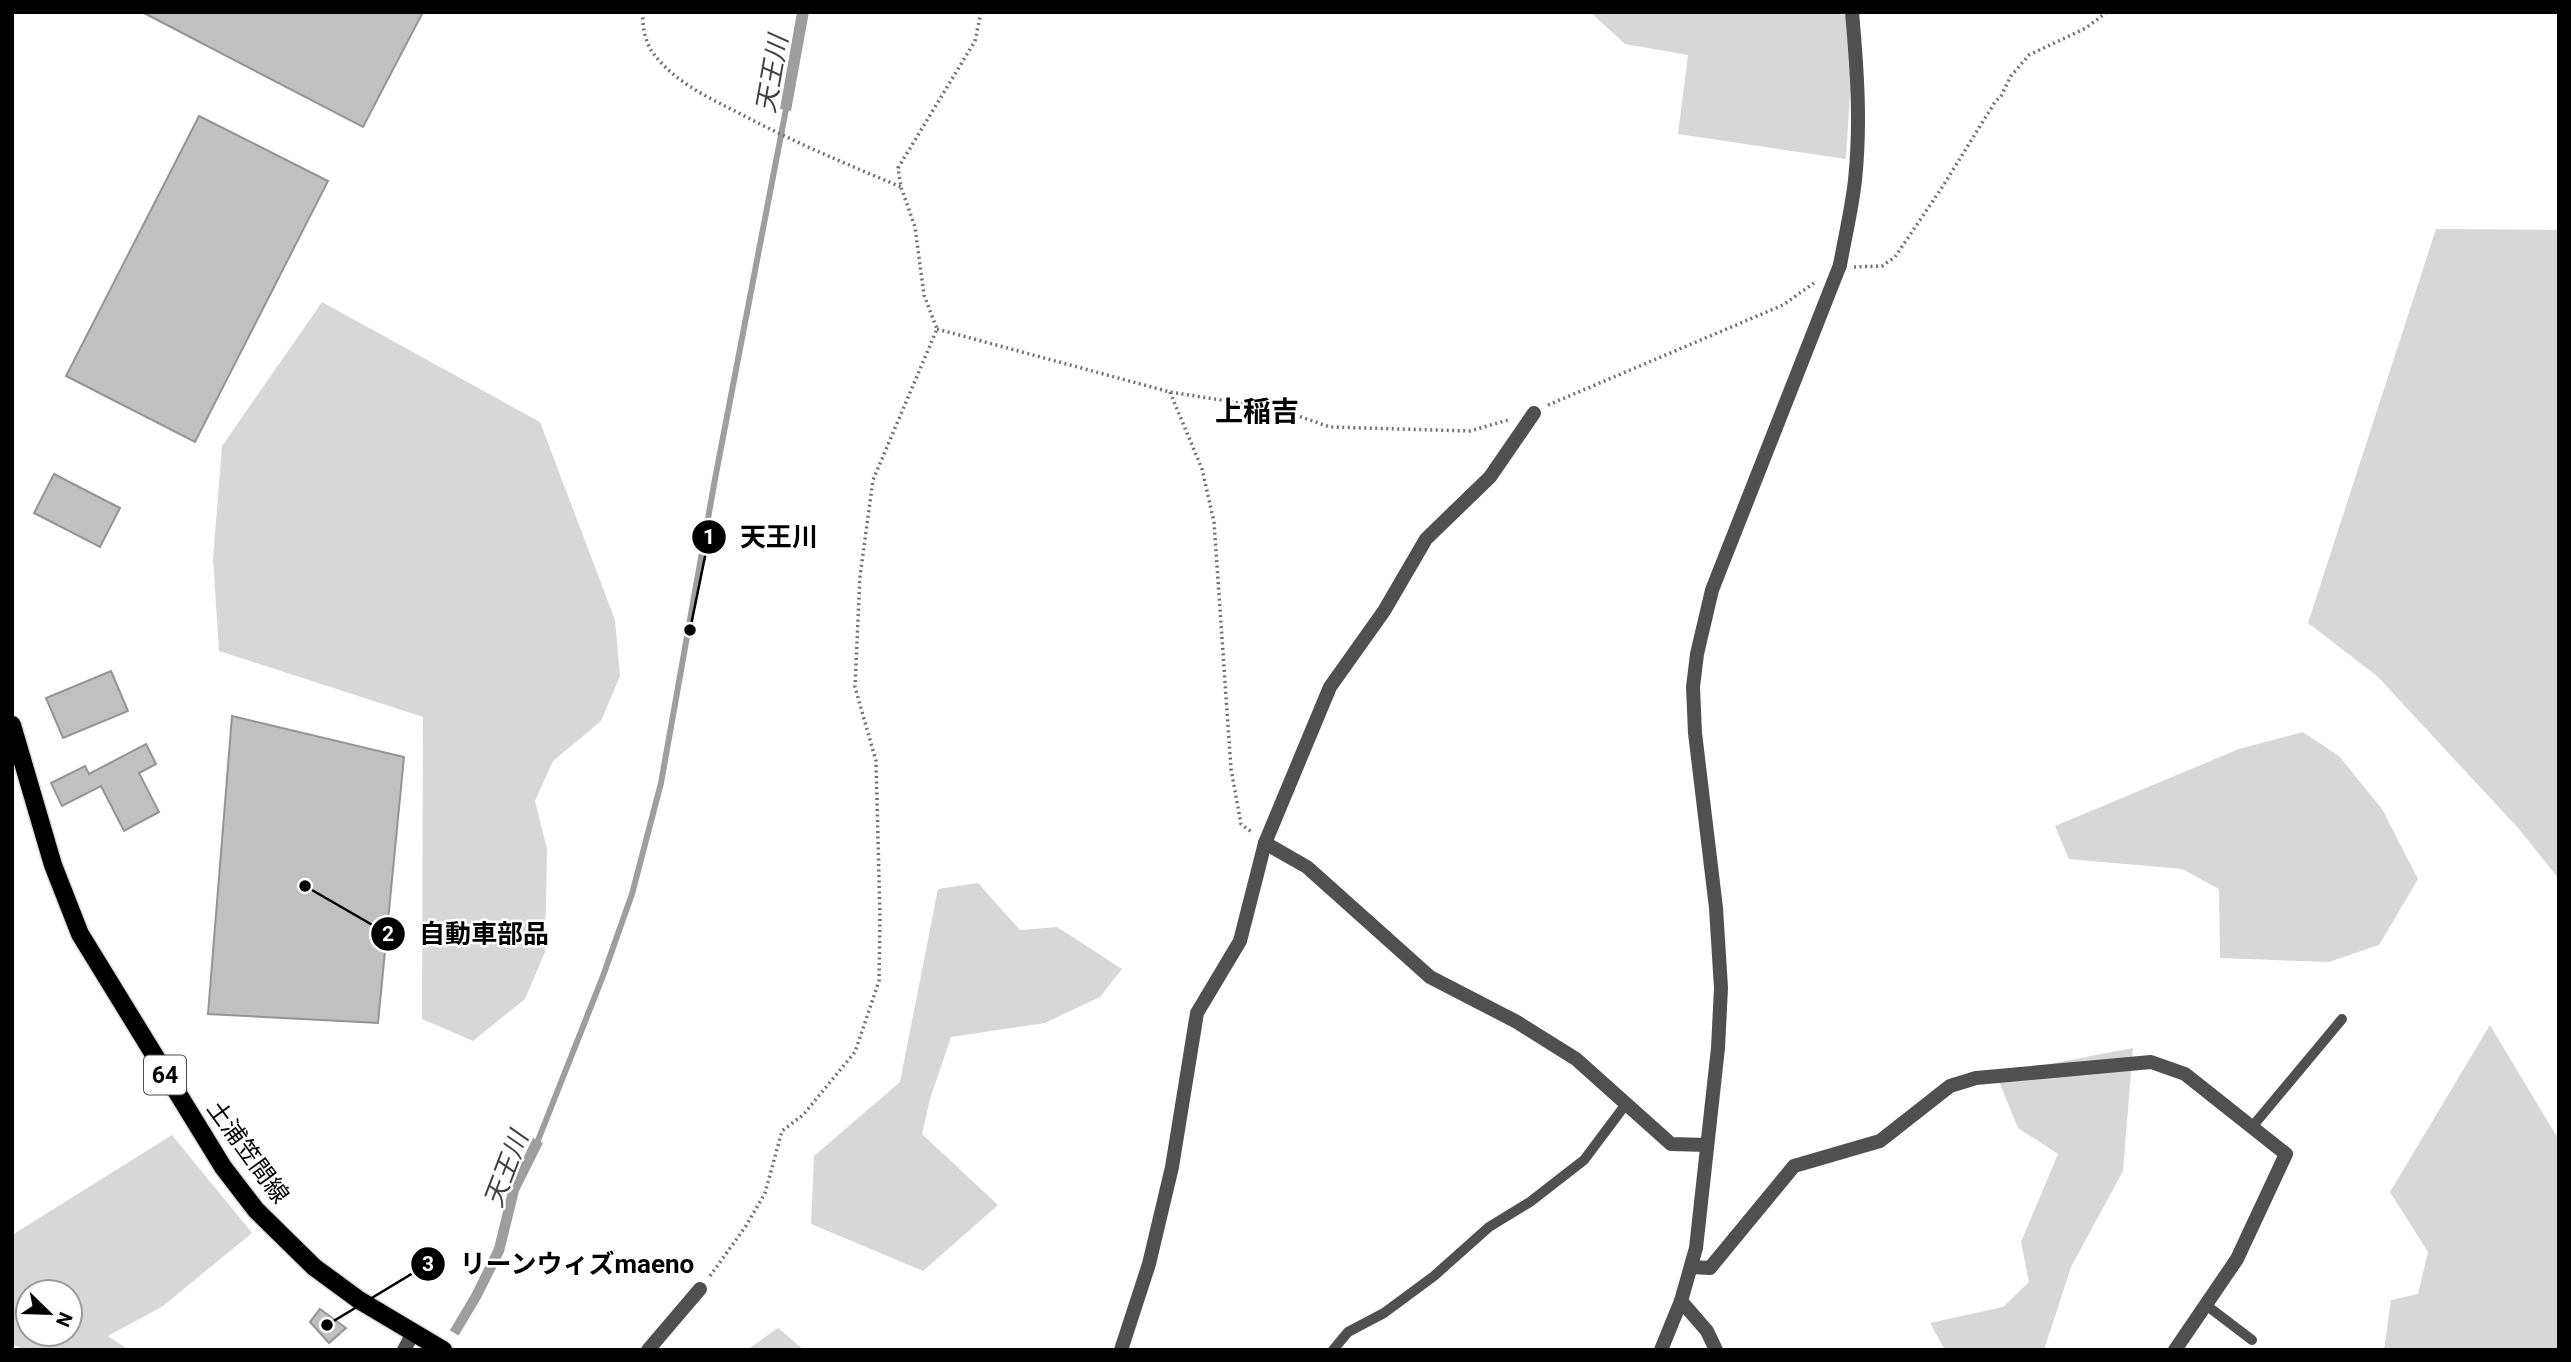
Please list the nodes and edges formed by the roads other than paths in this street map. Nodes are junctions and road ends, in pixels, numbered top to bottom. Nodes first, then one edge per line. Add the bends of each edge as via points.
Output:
1 (1852, 12) edge
2 (1534, 413) road end
3 (12, 725) edge
4 (1265, 843) junction
5 (2342, 1019) dead end
6 (1626, 1104) junction
7 (2252, 1127) junction
8 (1707, 1145) junction
9 (1691, 1268) junction
10 (700, 1289) road end
11 (1681, 1301) junction
12 (2206, 1305) junction
13 (413, 1333) junction
14 (2252, 1340) dead end
15 (437, 1346) edge
16 (404, 1350) edge
17 (648, 1350) edge
18 (1121, 1350) edge
19 (1333, 1350) edge
20 (1661, 1350) edge
21 (1716, 1350) edge
22 (2175, 1350) edge

1 - 8 street via 1857,144 1840,265 1712,590 1697,654 1695,733 1721,988
2 - 4 street via 1490,477 1426,539 1384,611 1330,687
3 - 13 main road, 土浦笠間線 / 64 via 53,865 80,934 223,1167 256,1210 314,1267
4 - 6 street via 1307,867 1430,977 1576,1059
4 - 18 street via 1240,941 1197,1013 1172,1167 1149,1264
5 - 7 lane
6 - 8 street via 1671,1144
6 - 19 lane via 1584,1160 1489,1227 1384,1313 1348,1332
7 - 9 street via 2185,1074 2151,1062 1976,1078 1950,1086 1880,1141 1794,1166 1710,1268
7 - 12 street via 2286,1154 2237,1259
8 - 9 street
9 - 11 street
10 - 17 street
11 - 20 street
11 - 21 street via 1707,1331
12 - 14 lane
12 - 22 street
13 - 15 main road, 土浦笠間線 / 64
13 - 16 street

